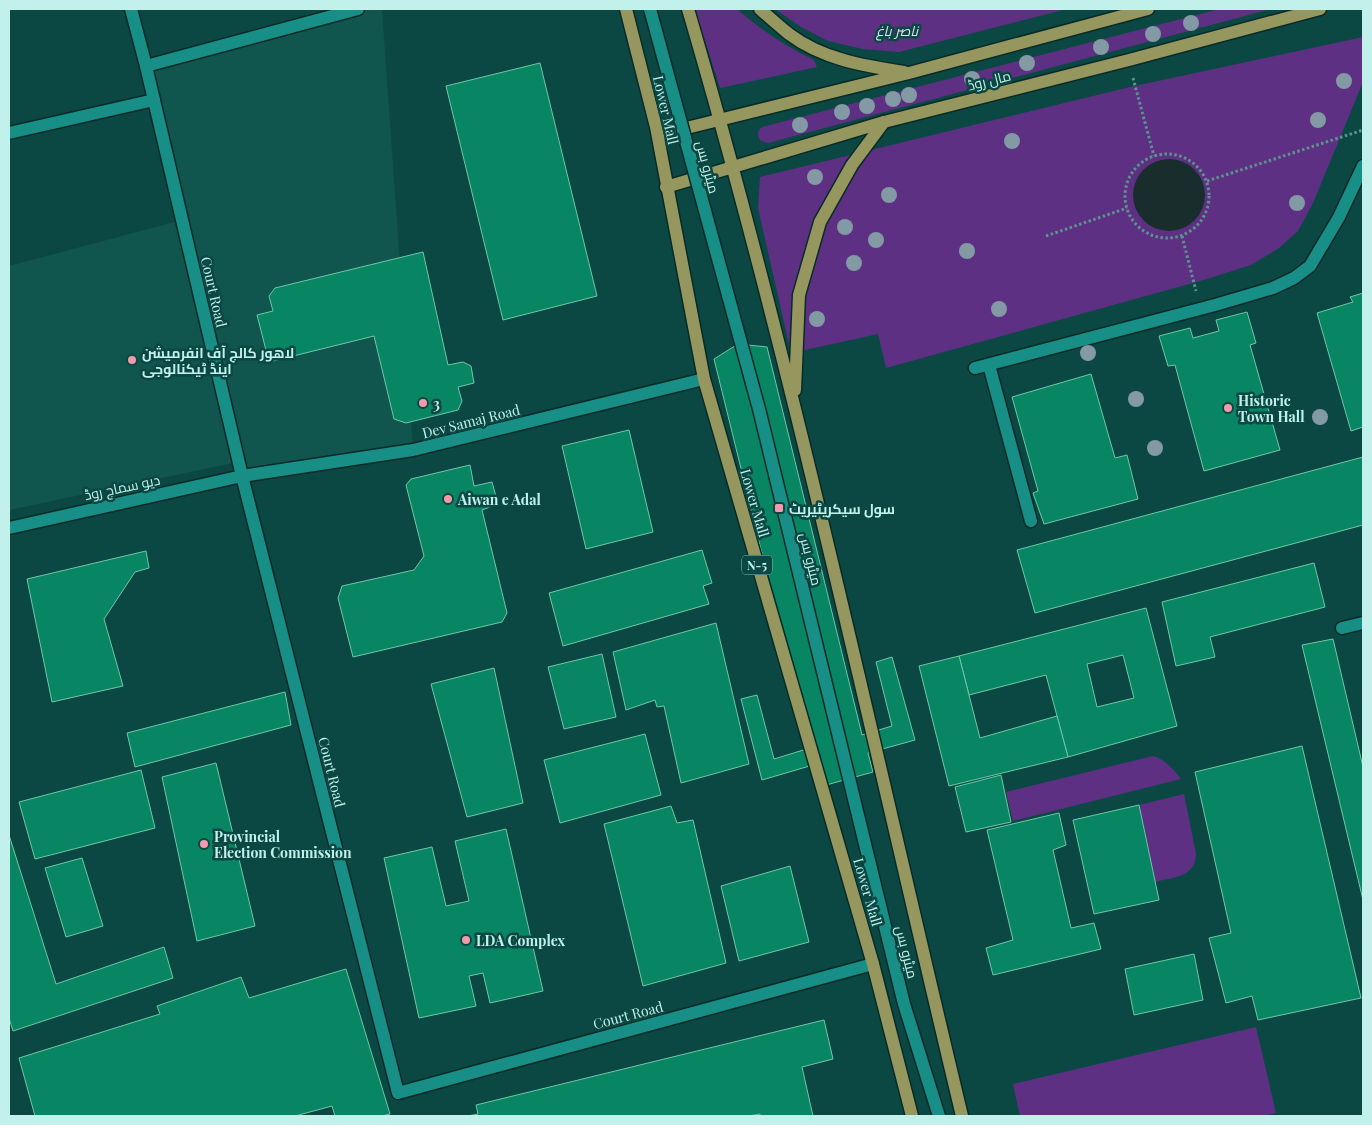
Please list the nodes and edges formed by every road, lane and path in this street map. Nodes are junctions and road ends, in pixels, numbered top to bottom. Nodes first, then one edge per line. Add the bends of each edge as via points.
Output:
1 (132, 9) edge
2 (358, 9) edge
3 (626, 9) edge
4 (650, 9) edge
5 (688, 9) edge
6 (760, 9) edge
7 (1148, 9) edge
8 (1320, 9) edge
9 (1129, 60) junction
10 (146, 66) junction
11 (909, 73) junction
12 (154, 100) junction
13 (721, 120) junction
14 (884, 122) junction
15 (1363, 130) edge
16 (9, 133) edge
17 (658, 135) junction
18 (1154, 156) junction
19 (1363, 166) edge
20 (733, 168) junction
21 (1207, 181) junction
22 (666, 187) junction
23 (1127, 208) junction
24 (1046, 236) dead end
25 (1182, 236) junction
26 (1200, 309) junction
27 (989, 365) junction
28 (975, 368) dead end
29 (704, 379) junction
30 (794, 401) junction
31 (242, 476) junction
32 (1031, 521) dead end
33 (9, 528) edge
34 (1363, 622) edge
35 (1342, 628) dead end
36 (873, 964) junction
37 (912, 1116) edge
38 (939, 1116) edge
39 (962, 1116) edge

1 - 10 street, Court Road
2 - 10 street
3 - 17 main road, Lower Mall / N-5
4 - 38 street, میٹرو بس, bridge via 759,409 904,1004
5 - 13 main road
6 - 11 main road via 790,35 820,52 868,67
7 - 11 main road, مال روڈ
8 - 9 main road, مال روڈ
9 - 14 main road, مال روڈ
9 - 18 path
10 - 12 street, Court Road
11 - 13 main road, مال روڈ
12 - 16 street
12 - 31 street, Court Road
13 - 17 main road, مال روڈ
13 - 20 main road
14 - 20 main road, مال روڈ
14 - 30 main road via 852,165 820,222 799,295
15 - 21 path
17 - 22 main road, Lower Mall / N-5
18 - 21 path via 1180,155 1192,161
18 - 23 path via 1142,162 1127,182
19 - 26 street via 1340,217 1310,266 1273,288
20 - 22 main road, مال روڈ
20 - 30 main road
21 - 25 path via 1210,194 1208,208 1193,230
22 - 29 main road, Lower Mall / N-5
23 - 24 path
23 - 25 path via 1131,218 1148,234 1170,238
25 - 26 path
26 - 27 street
27 - 28 street
27 - 32 street
29 - 31 street, Dev Samaj Road via 413,450
29 - 36 main road, Lower Mall / N-5
30 - 39 main road
31 - 33 street, دیو سماج روڈ
31 - 36 street, Court Road via 398,1093
34 - 35 street
36 - 37 main road, Lower Mall / N-5

